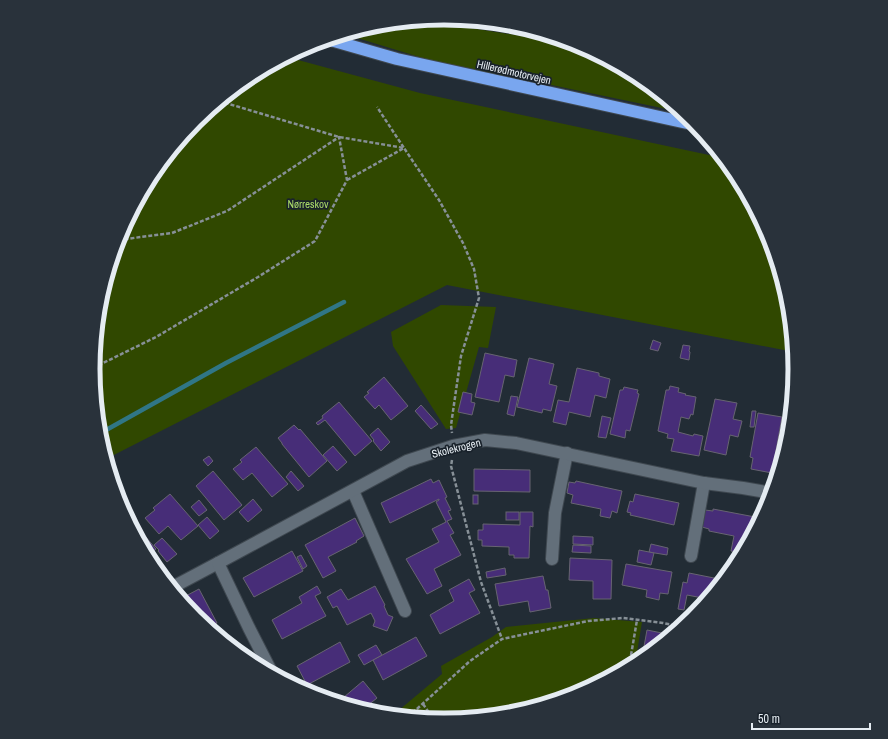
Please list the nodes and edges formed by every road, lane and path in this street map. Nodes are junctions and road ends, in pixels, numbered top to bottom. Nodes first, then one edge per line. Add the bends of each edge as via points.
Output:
1 (336, 42) edge
2 (226, 103) edge
3 (377, 107) dead end
4 (684, 122) edge
5 (340, 137) junction
6 (404, 148) junction
7 (347, 180) junction
8 (126, 239) edge
9 (474, 269) dead end
10 (100, 365) edge
11 (567, 453) junction
12 (704, 483) junction
13 (353, 491) junction
14 (765, 492) edge
15 (691, 556) dead end
16 (552, 559) dead end
17 (218, 563) junction
18 (176, 585) edge
19 (405, 611) dead end
20 (637, 620) junction
21 (675, 625) edge
22 (630, 659) edge
23 (268, 666) edge
24 (423, 704) junction
25 (414, 712) edge
26 (429, 713) edge

1 - 4 highway, Hillerødmotorvejen via 397,59
2 - 5 path
3 - 6 path
5 - 6 path
5 - 7 path
5 - 8 path via 227,211 172,233
6 - 7 path
6 - 9 path via 439,200
7 - 10 path via 315,241 156,337
11 - 12 street, Skolekrogen
11 - 13 street, Skolekrogen via 485,440 453,446 407,461
11 - 16 street via 555,513
12 - 14 street, Skolekrogen
12 - 15 street
13 - 17 street, Skolekrogen
13 - 19 street
17 - 18 street, Skolekrogen
17 - 23 street
20 - 21 path
20 - 22 path
20 - 24 path via 623,618 588,621 502,640 470,661
24 - 25 path
24 - 26 path

